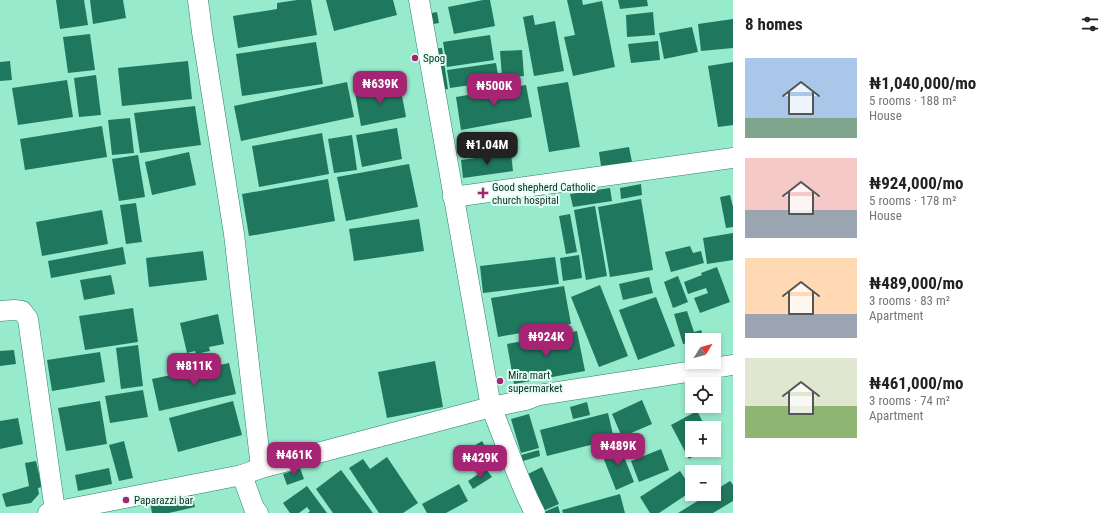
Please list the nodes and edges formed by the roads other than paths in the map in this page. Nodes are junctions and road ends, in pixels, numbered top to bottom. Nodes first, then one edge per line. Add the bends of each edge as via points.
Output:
1 (198, 0) edge
2 (419, 0) edge
3 (733, 158) edge
4 (453, 197) junction
5 (0, 311) edge
6 (733, 365) edge
7 (491, 407) junction
8 (261, 468) junction
9 (242, 475) junction
10 (51, 512) edge
11 (258, 513) edge
12 (535, 513) edge

1 - 8 street via 234,234
2 - 4 street
3 - 4 street
4 - 7 street
5 - 10 street via 22,311 28,319
6 - 7 street via 539,396
7 - 8 street
7 - 12 street via 518,478
8 - 9 street
9 - 10 street
9 - 11 street

